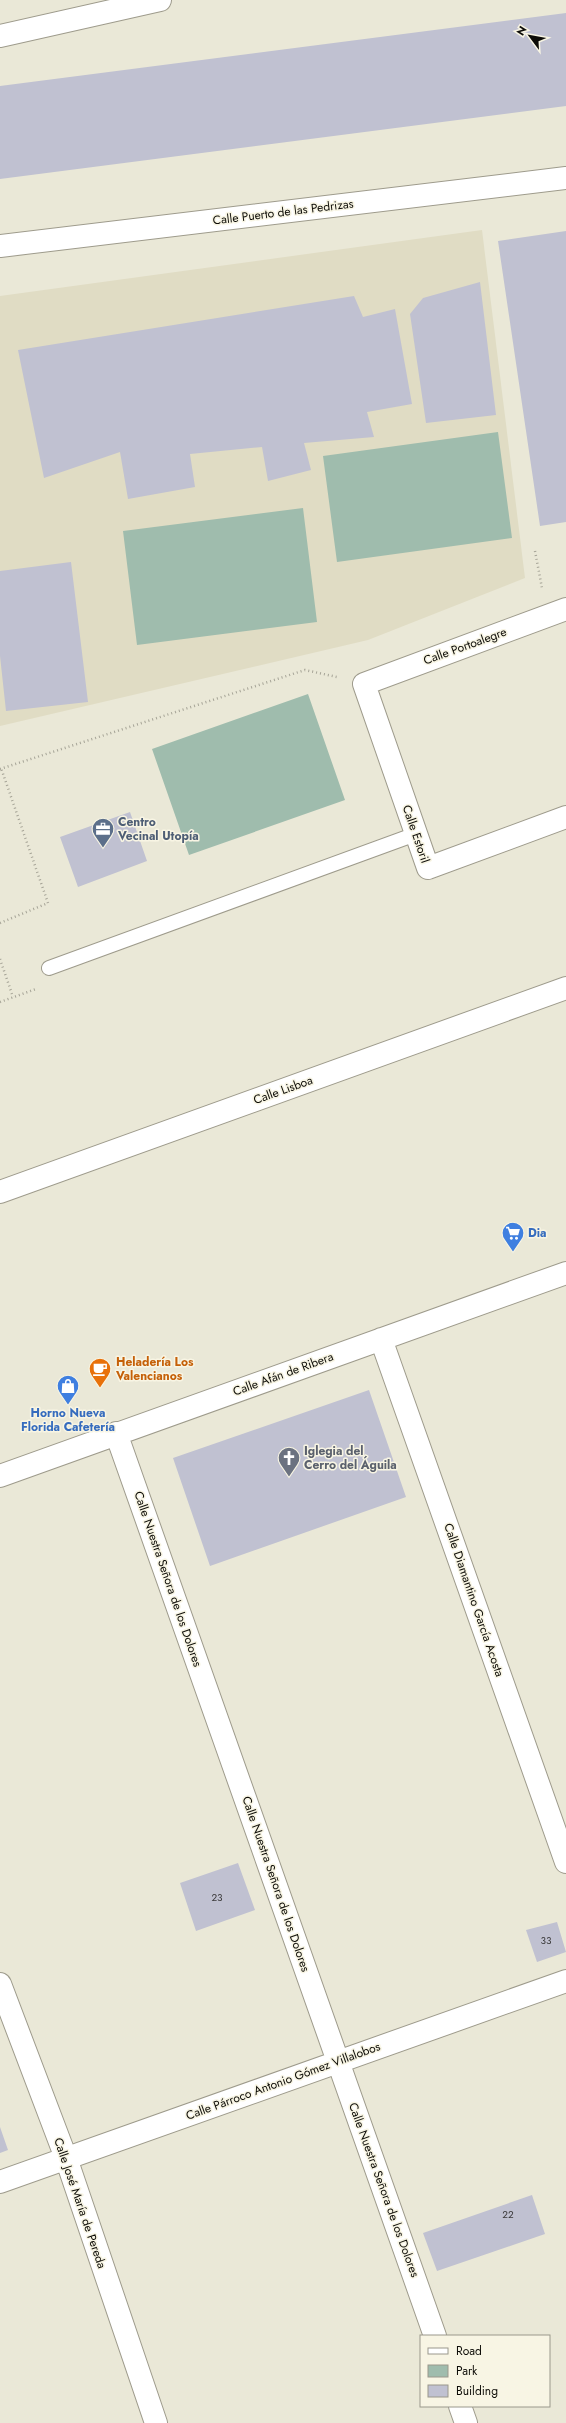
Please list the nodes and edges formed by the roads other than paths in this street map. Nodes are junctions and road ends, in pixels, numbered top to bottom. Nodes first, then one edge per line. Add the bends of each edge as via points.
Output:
1 (160, 0) edge
2 (0, 36) edge
3 (566, 178) edge
4 (0, 246) edge
5 (556, 612) edge
6 (364, 684) joint
7 (566, 818) edge
8 (416, 834) junction
9 (50, 968) dead end
10 (566, 988) edge
11 (0, 1192) edge
12 (566, 1273) edge
13 (381, 1339) junction
14 (116, 1433) junction
15 (0, 1476) edge
16 (566, 1862) edge
17 (566, 1981) edge
18 (0, 1984) edge
19 (338, 2062) junction
20 (66, 2158) junction
21 (0, 2182) edge
22 (435, 2335) edge
23 (460, 2407) edge
24 (156, 2423) edge
25 (466, 2423) edge

1 - 2 street
3 - 4 street, Calle Puerto de las Pedrizas
5 - 6 street, Calle Portoalegre
6 - 8 street, Calle Estoril
7 - 8 street, Calle Estoril via 428,868
8 - 9 lane
10 - 11 street, Calle Lisboa
12 - 13 street, Calle Afán de Ribera
13 - 14 street, Calle Afán de Ribera
13 - 16 street, Calle Diamantino García Acosta
14 - 15 street, Calle Afán de Ribera
14 - 19 street, Calle Nuestra Señora de los Dolores
17 - 19 street, Calle Párroco Antonio Gómez Villalobos
18 - 20 street, Calle José María de Pereda
19 - 20 street, Calle Párroco Antonio Gómez Villalobos
19 - 22 street, Calle Nuestra Señora de los Dolores
20 - 21 street, Calle Párroco Antonio Gómez Villalobos
20 - 24 street, Calle José María de Pereda
23 - 25 street

